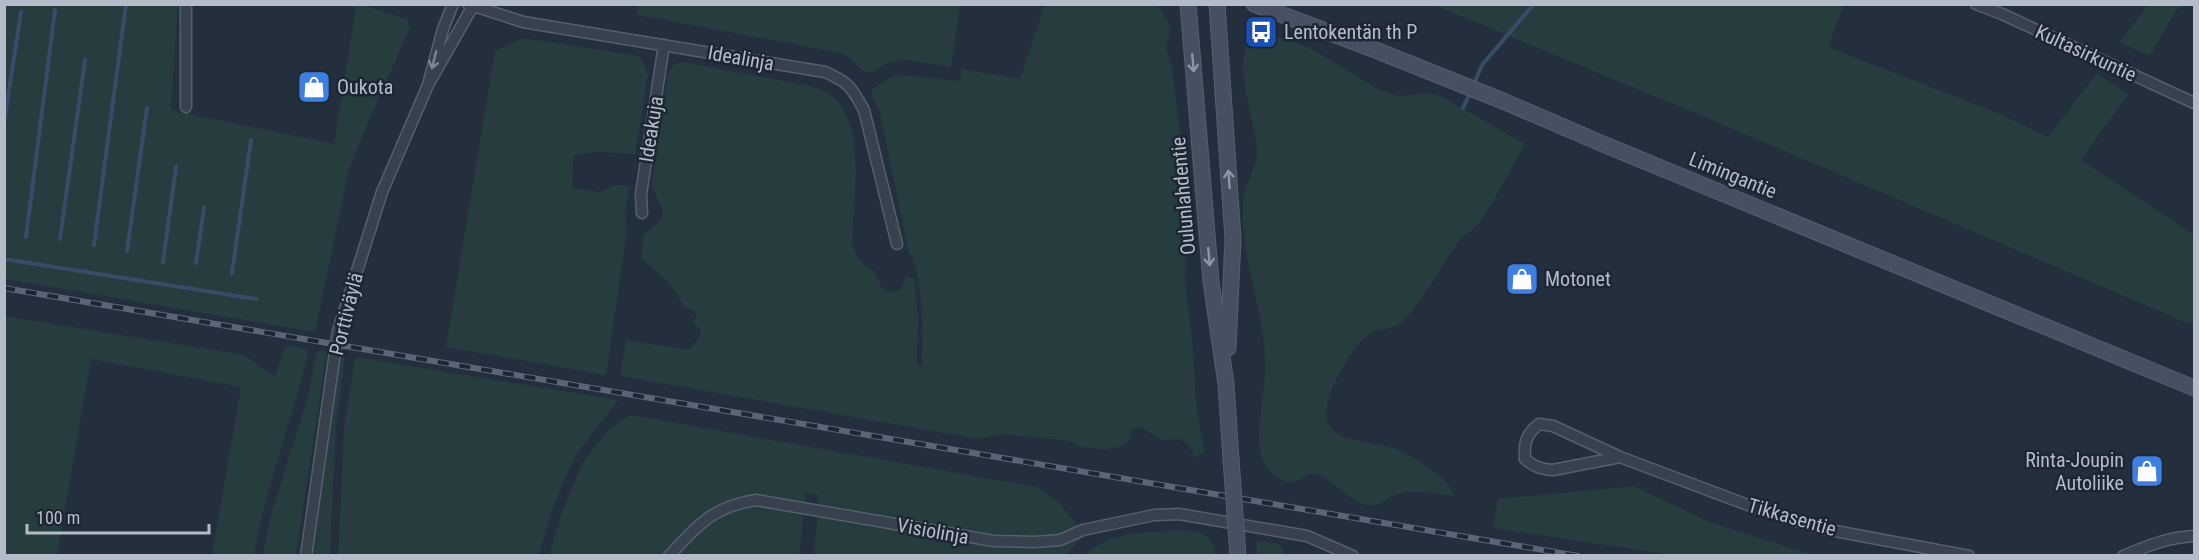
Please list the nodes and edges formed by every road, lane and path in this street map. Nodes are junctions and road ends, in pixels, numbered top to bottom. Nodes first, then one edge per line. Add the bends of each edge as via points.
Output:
1 (186, 4) edge
2 (453, 4) edge
3 (1188, 4) edge
4 (1217, 4) edge
5 (1254, 4) edge
6 (1976, 4) edge
7 (472, 5) edge
8 (2004, 9) edge
9 (664, 45) junction
10 (428, 85) junction
11 (2194, 103) edge
12 (186, 107) dead end
13 (642, 213) dead end
14 (897, 244) dead end
15 (1226, 384) junction
16 (2194, 388) edge
17 (1620, 457) junction
18 (2194, 536) edge
19 (306, 555) edge
20 (669, 555) edge
21 (1238, 555) edge
22 (1353, 555) edge
23 (1969, 555) edge
24 (2123, 555) edge

1 - 12 street
2 -> 10 street, Porttiväylä
3 -> 15 main road, Oulunlahdentie via 1211,282
15 -> 4 main road, Oulunlahdentie via 1233,240
5 - 16 main road, Limingantie via 1503,101
6 - 8 street, Kultasirkuntie
7 - 9 street, Idealinja via 523,22
7 - 10 street, Porttiväylä
8 - 11 street, Kultasirkuntie
9 - 13 street, Ideakuja via 641,194
9 - 14 street, Idealinja via 825,72 844,80 864,110
10 - 19 street, Porttiväylä via 382,192 338,331
15 - 21 main road, Oulunlahdentie, bridge
17 - 17 street, Tikkasentie via 1553,426 1539,424 1529,432 1524,444 1525,459 1542,470
17 - 23 street, Tikkasentie via 1761,510 1824,529
18 - 24 street
20 - 22 street, Visiolinja via 701,522 719,510 756,500 994,541 1060,540 1083,530 1154,515 1179,514 1307,536

